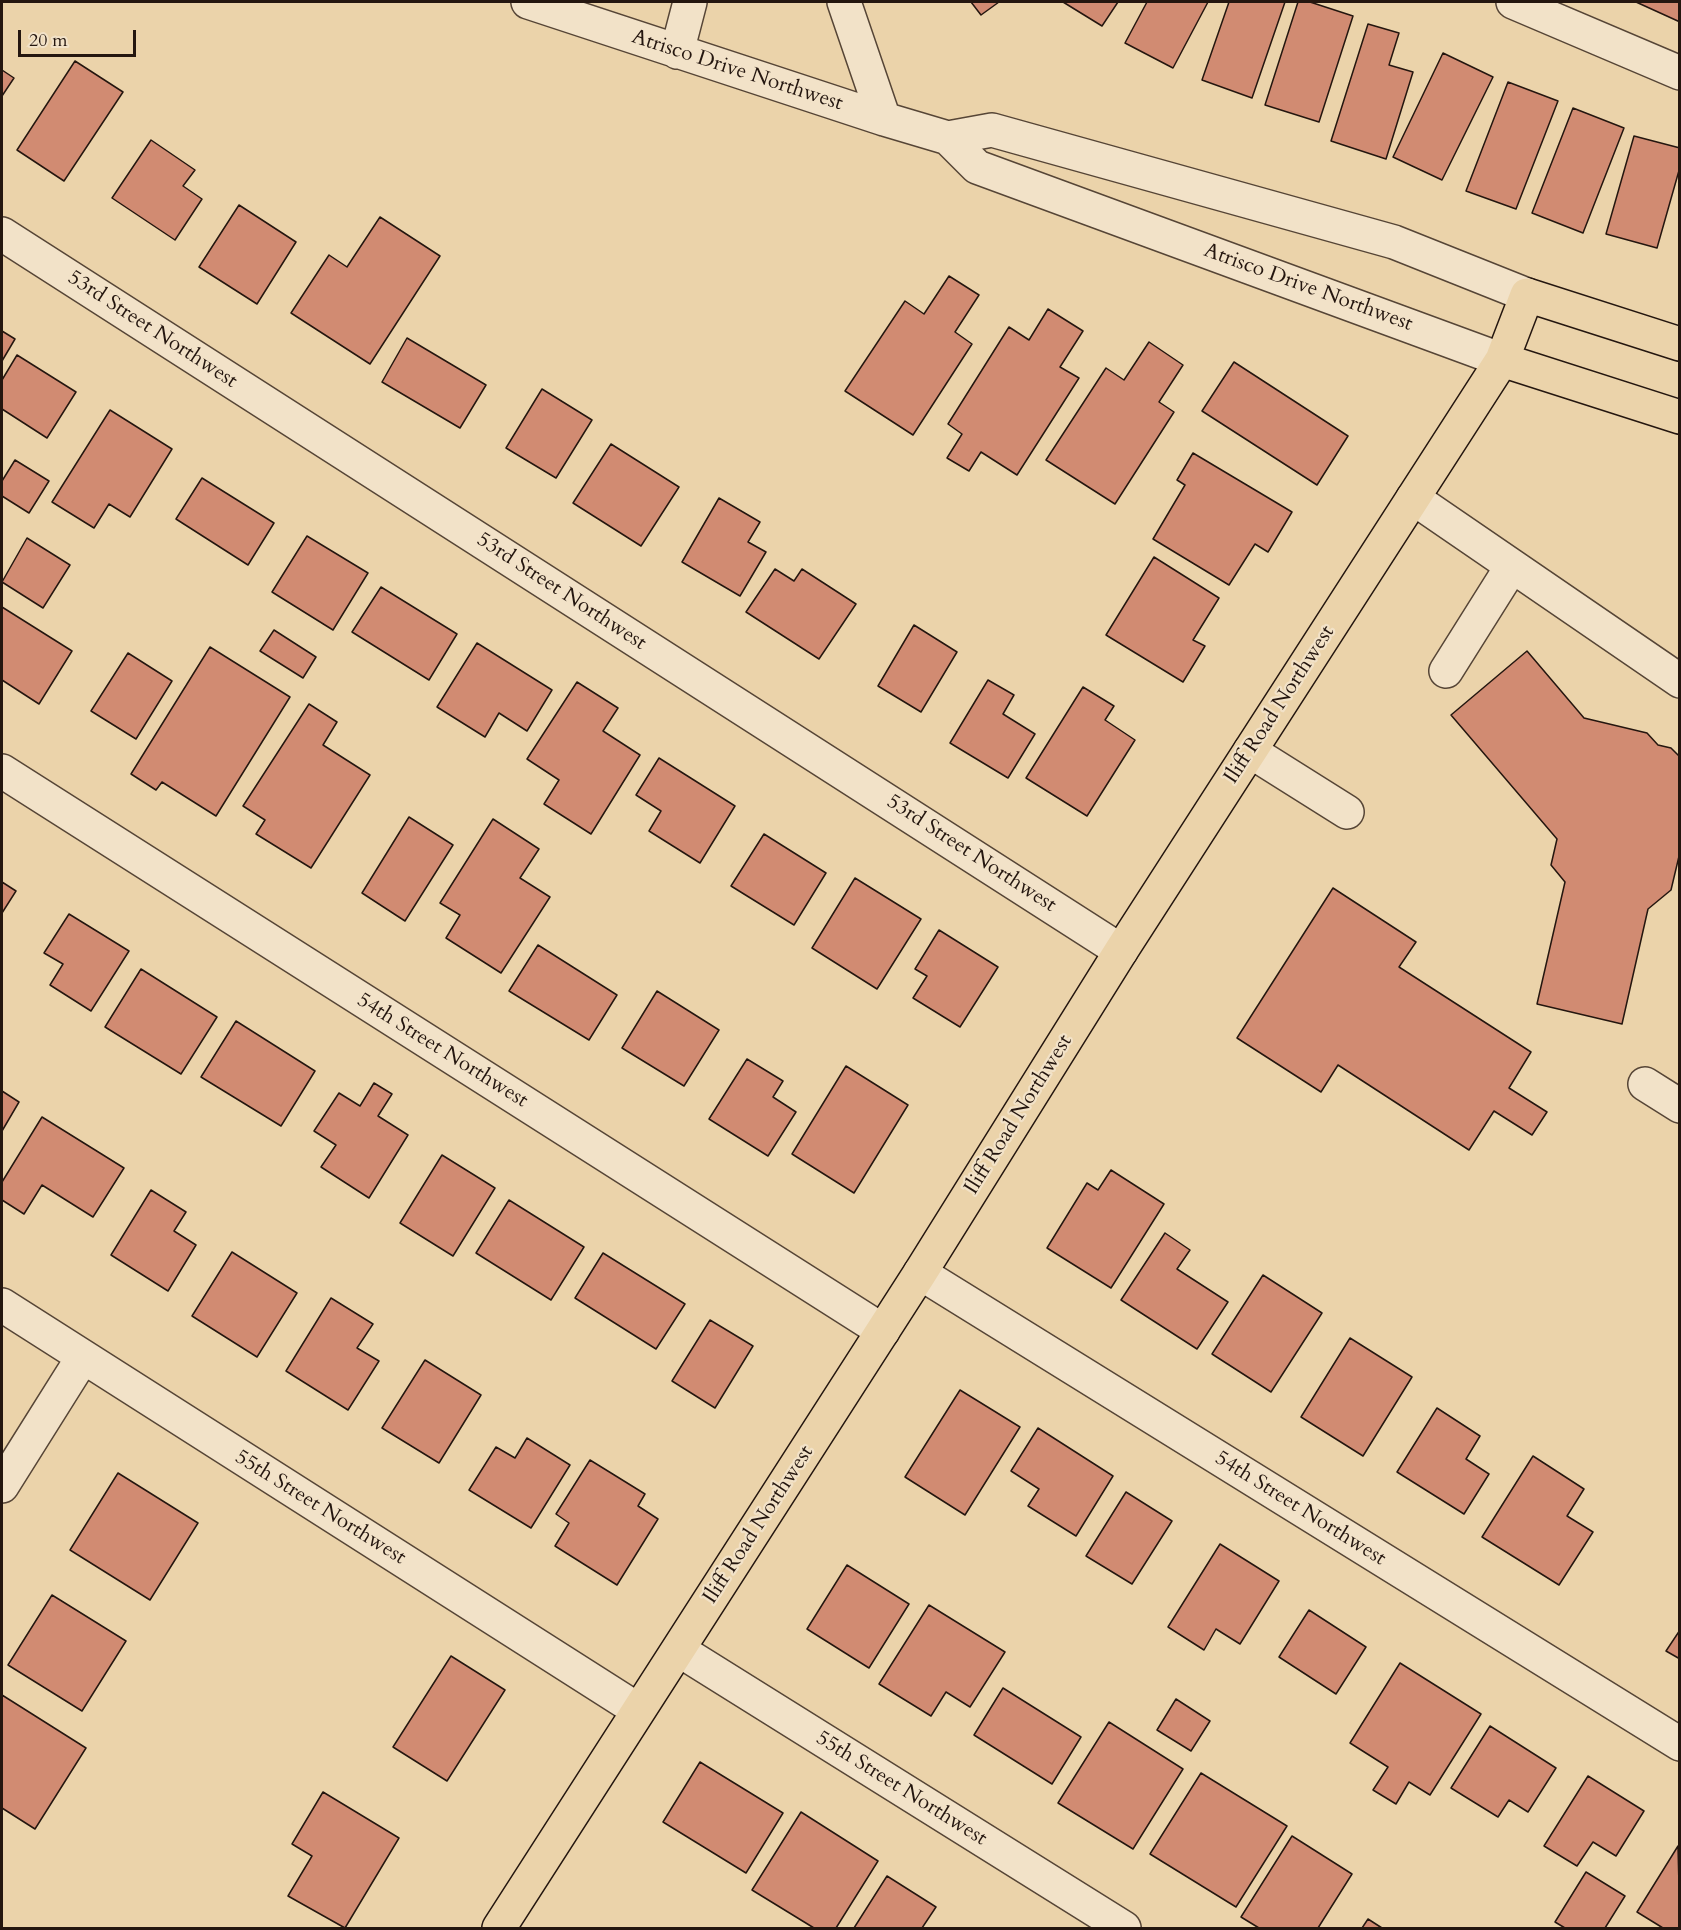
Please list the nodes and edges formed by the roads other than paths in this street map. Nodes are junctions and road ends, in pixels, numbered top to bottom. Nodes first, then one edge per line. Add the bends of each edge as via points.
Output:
1 (528, 2) edge
2 (690, 2) edge
3 (844, 2) edge
4 (1513, 2) edge
5 (677, 52) junction
6 (1680, 73) edge
7 (884, 119) junction
8 (948, 138) junction
9 (2, 234) edge
10 (1527, 295) junction
11 (1680, 344) edge
12 (1502, 360) junction
13 (1680, 417) edge
14 (1413, 498) junction
15 (1512, 566) junction
16 (1446, 671) dead end
17 (1680, 681) edge
18 (1250, 751) junction
19 (2, 771) edge
20 (1347, 812) dead end
21 (1121, 951) junction
22 (1644, 1084) dead end
23 (1680, 1106) edge
24 (920, 1273) junction
25 (2, 1305) edge
26 (883, 1331) junction
27 (83, 1357) junction
28 (2, 1486) edge
29 (679, 1650) junction
30 (638, 1710) junction
31 (1680, 1744) edge
32 (499, 1929) edge
33 (1124, 1929) edge

1 - 5 street, Atrisco Drive Northwest
2 - 5 street
3 - 7 street
4 - 6 street
5 - 7 street, Atrisco Drive Northwest
7 - 8 street, Atrisco Drive Northwest
8 - 10 street, Atrisco Drive Northwest via 992,130 1394,242
8 - 12 street, Atrisco Drive Northwest via 976,166
9 - 21 street, 53rd Street Northwest
10 - 11 main road, Atrisco Drive Northwest
10 - 12 main road, Iliff Road Northwest
12 - 13 main road, Atrisco Drive Northwest
12 - 14 main road, Iliff Road Northwest
14 - 15 street
14 - 18 main road, Iliff Road Northwest
15 - 16 street
15 - 17 street
18 - 20 street
18 - 21 main road, Iliff Road Northwest
19 - 26 street, 54th Street Northwest
21 - 24 main road, Iliff Road Northwest
22 - 23 street
24 - 26 main road, Iliff Road Northwest
24 - 31 street, 54th Street Northwest
25 - 27 street, 55th Street Northwest
26 - 29 main road, Iliff Road Northwest
27 - 28 street
27 - 30 street, 55th Street Northwest
29 - 30 main road, Iliff Road Northwest
29 - 33 street, 55th Street Northwest
30 - 32 main road, Iliff Road Northwest

